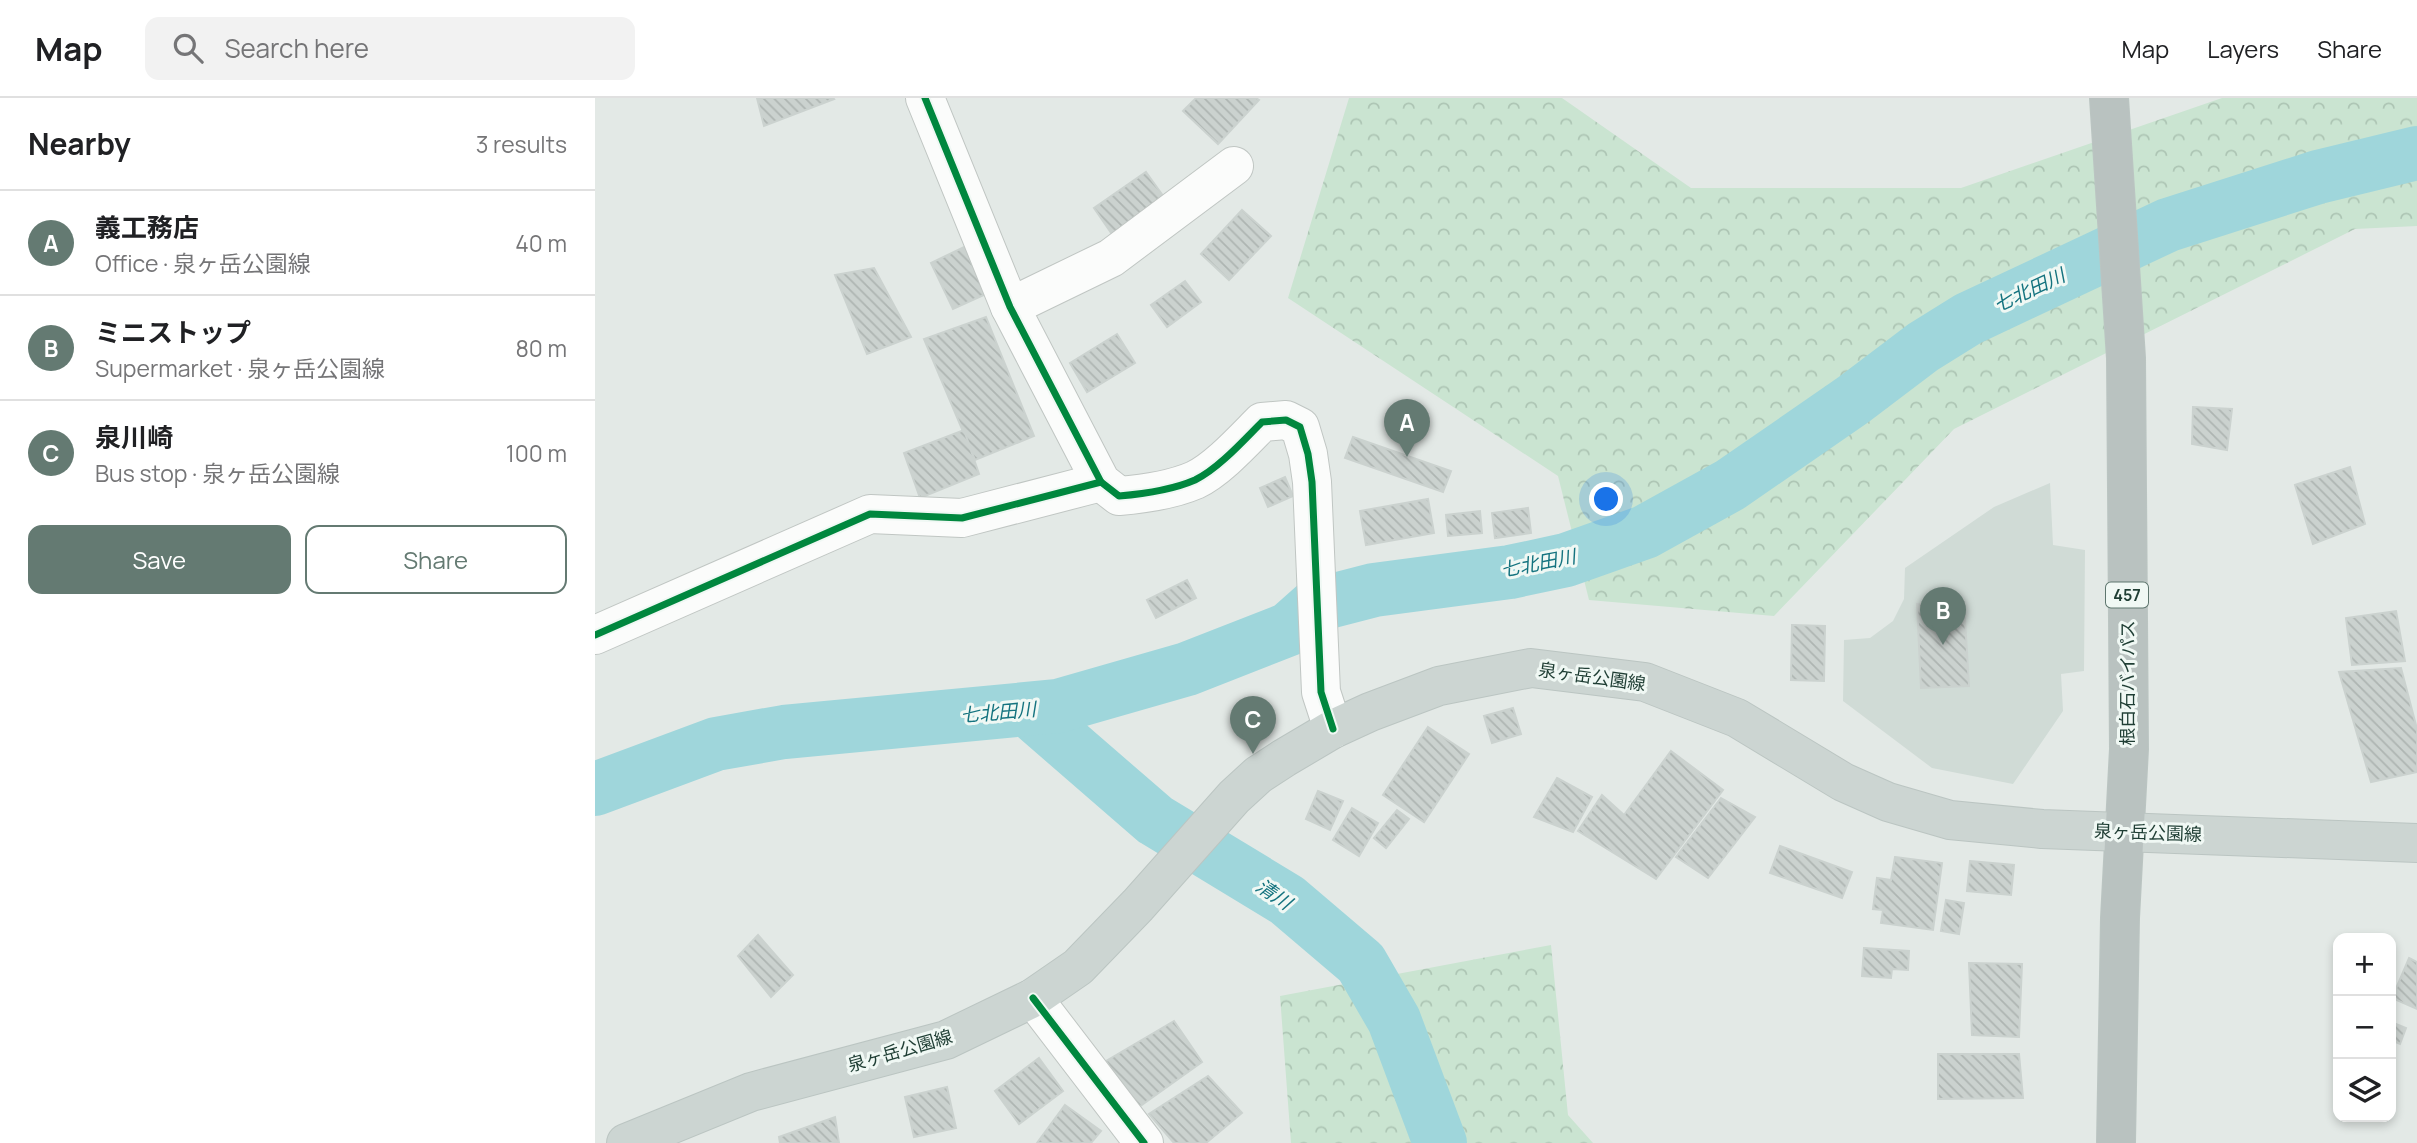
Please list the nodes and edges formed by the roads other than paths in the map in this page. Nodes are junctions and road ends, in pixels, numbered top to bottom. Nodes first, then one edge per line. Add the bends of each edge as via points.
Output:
1 (925, 98) edge
2 (2109, 103) edge
3 (1234, 166) dead end
4 (1010, 307) junction
5 (1101, 482) junction
6 (595, 635) edge
7 (1333, 729) junction
8 (2125, 833) junction
9 (2417, 843) edge
10 (1033, 998) junction
11 (625, 1143) edge
12 (1144, 1143) edge
13 (2116, 1143) edge

1 - 4 street
2 - 8 highway, 根白石バイパス / 457 via 2126,358 2129,748
3 - 4 street via 1111,258
4 - 5 street
5 - 6 street via 962,518 870,514
5 - 7 street via 1119,496 1196,480 1262,422 1286,420 1300,427 1312,482 1321,692
7 - 8 main road, 泉ヶ岳公園線 via 1439,686 1531,668 1645,682 1737,718 1843,782 1888,802 1950,820
7 - 10 main road, 泉ヶ岳公園線 via 1258,775 1078,967
8 - 9 main road, 泉ヶ岳公園線
8 - 13 highway, 根白石バイパス / 457
10 - 11 main road, 泉ヶ岳公園線 via 946,1040 751,1092
10 - 12 street

